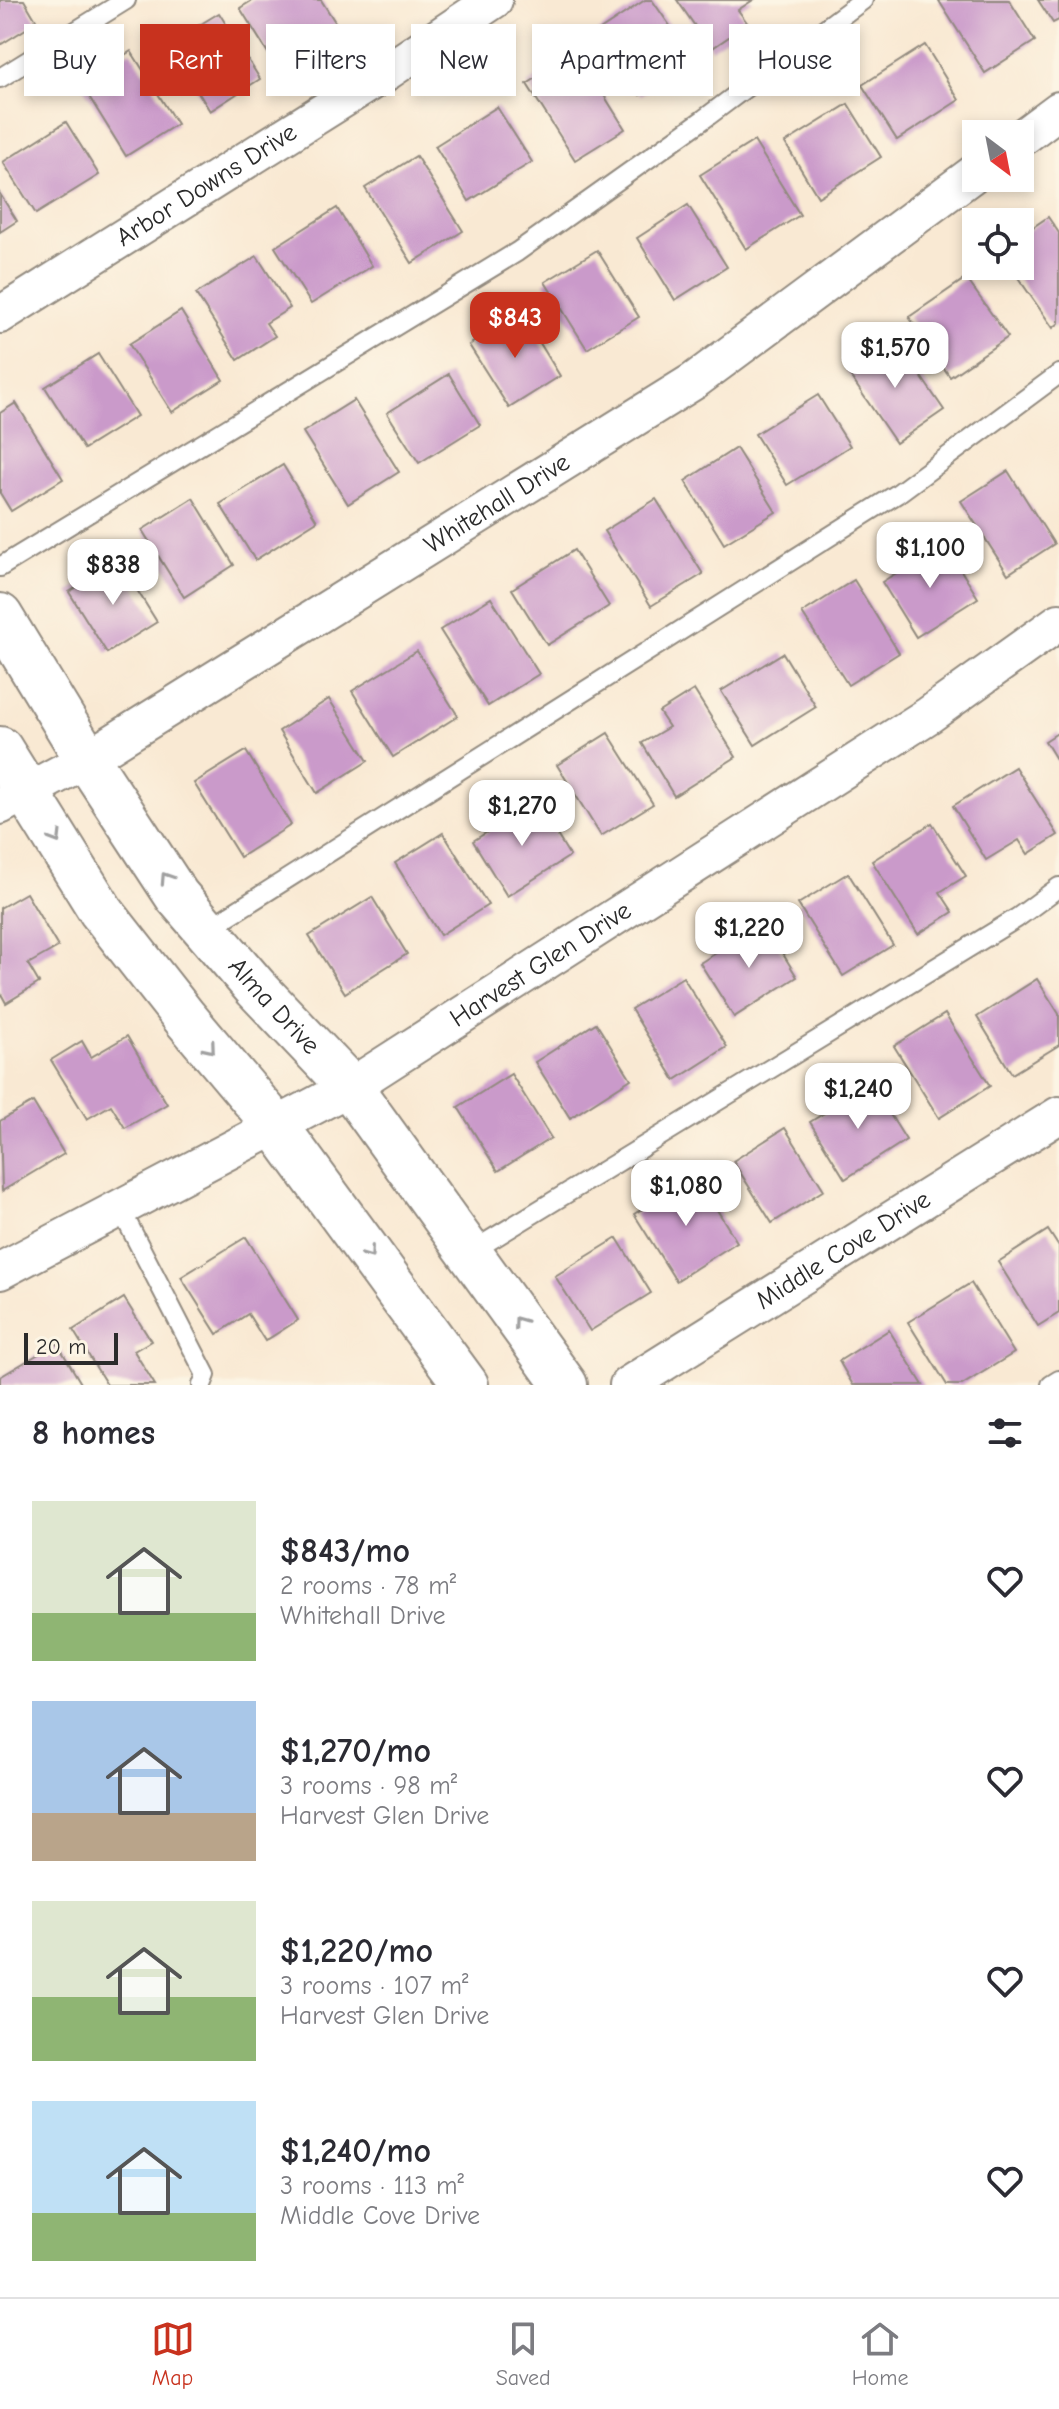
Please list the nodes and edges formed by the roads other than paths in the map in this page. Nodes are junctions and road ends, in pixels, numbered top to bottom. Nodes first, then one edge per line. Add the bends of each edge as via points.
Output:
1 (126, 0) edge
2 (494, 0) edge
3 (863, 0) edge
4 (0, 78) edge
5 (1059, 110) edge
6 (1034, 129) edge
7 (962, 182) edge
8 (0, 315) edge
9 (1059, 374) edge
10 (0, 567) edge
11 (0, 616) edge
12 (1059, 622) edge
13 (0, 749) edge
14 (87, 759) junction
15 (14, 799) edge
16 (1059, 887) edge
17 (206, 930) junction
18 (350, 1087) junction
19 (1059, 1115) edge
20 (276, 1126) junction
21 (120, 1208) junction
22 (469, 1253) junction
23 (0, 1271) edge
24 (1059, 1380) edge
25 (202, 1385) edge
26 (466, 1385) edge
27 (565, 1385) edge
28 (628, 1385) edge
29 (1051, 1385) edge

1 - 4 lane
2 - 8 street, Arbor Downs Drive
3 - 10 lane via 517,252
5 - 6 street
7 - 14 street, Whitehall Drive via 694,381
9 - 17 lane via 897,494
11 - 14 main road, Alma Drive
12 - 18 street, Harvest Glen Drive via 929,715
13 - 15 main road
14 - 15 street, Whitehall Drive
17 -> 14 main road, Alma Drive via 177,896
15 -> 20 main road
16 - 22 lane via 1017,918
17 - 18 main road, Alma Drive
18 - 20 street, Harvest Glen Drive
18 - 22 main road, Alma Drive
19 - 28 street, Middle Cove Drive
20 - 21 street, Harvest Glen Drive
20 -> 26 main road
21 - 23 street, Harvest Glen Drive
21 - 25 lane via 206,1375
27 -> 22 main road, Alma Drive
24 - 29 lane

